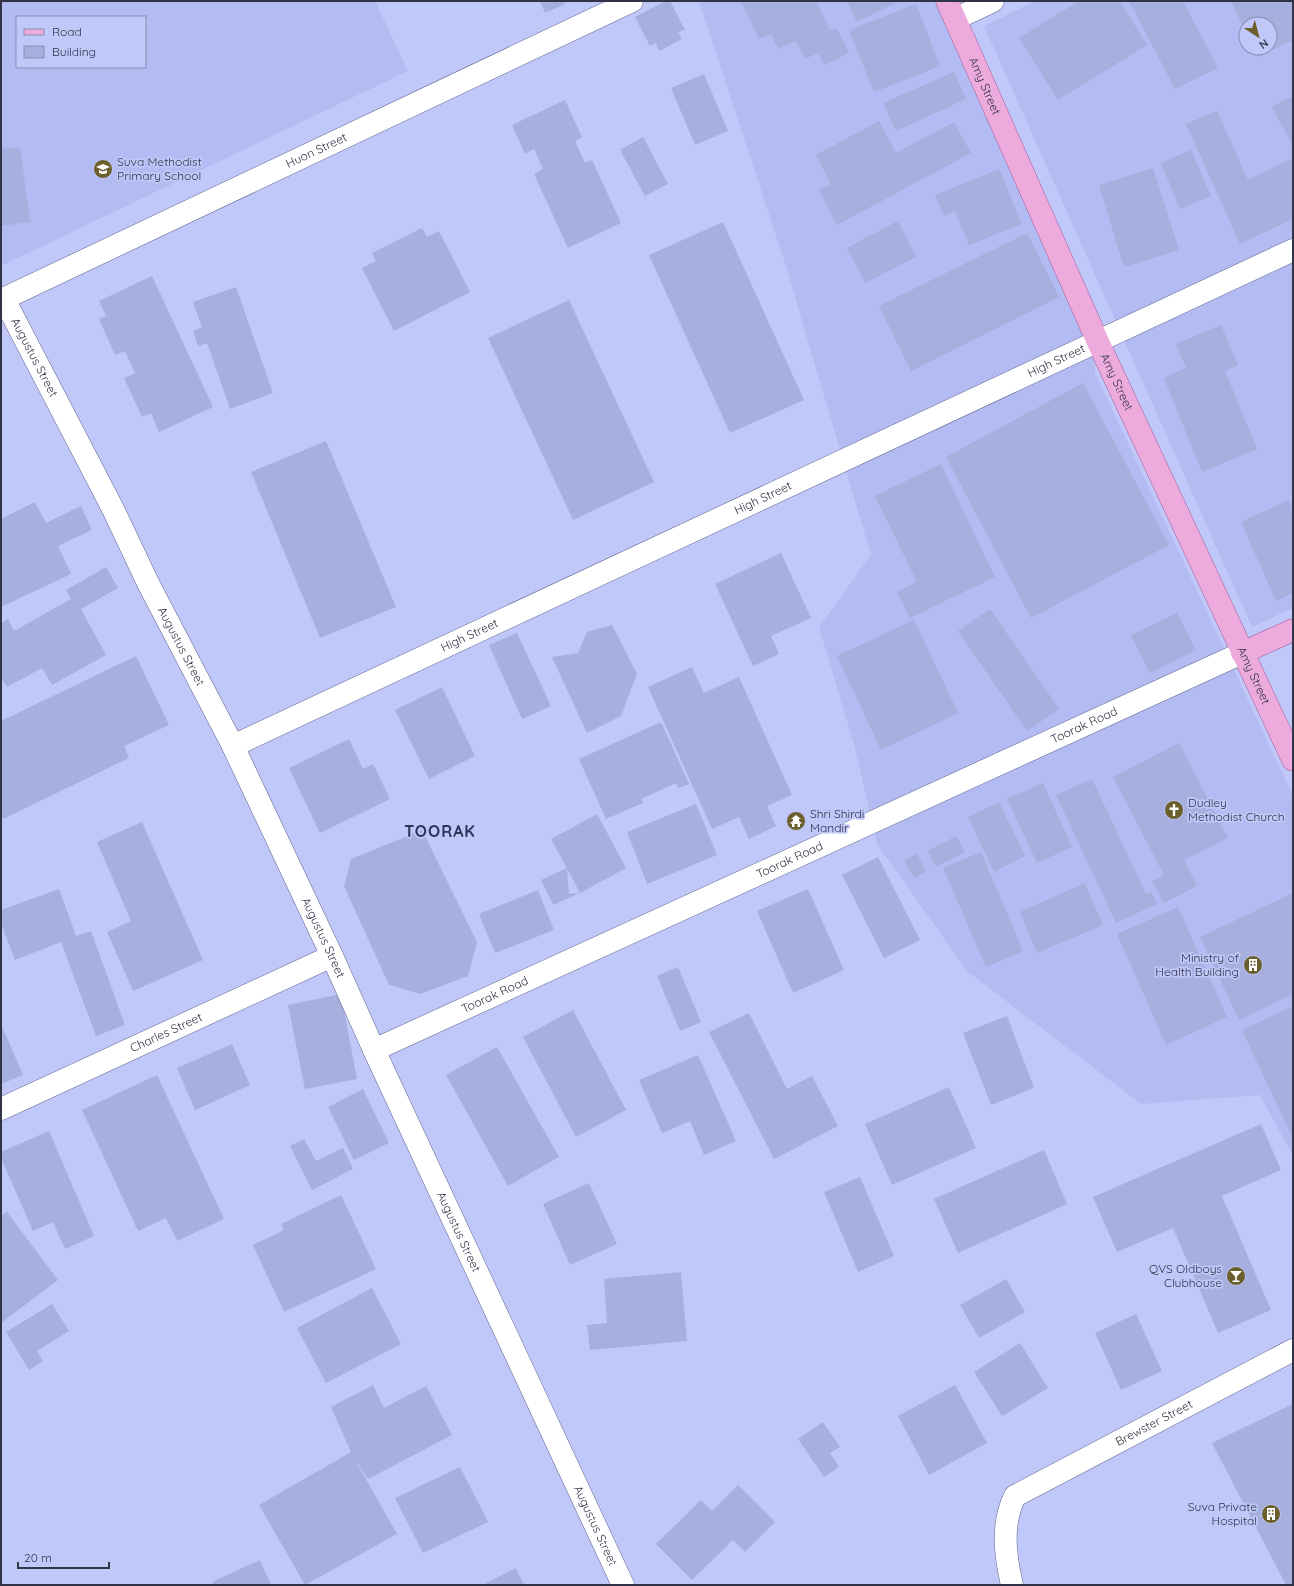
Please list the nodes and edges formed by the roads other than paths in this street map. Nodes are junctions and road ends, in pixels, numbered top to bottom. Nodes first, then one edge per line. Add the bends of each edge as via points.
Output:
1 (632, 1) edge
2 (993, 1) edge
3 (951, 10) edge
4 (1293, 250) edge
5 (3, 300) edge
6 (1098, 342) junction
7 (1293, 630) edge
8 (1242, 653) junction
9 (233, 746) junction
10 (1293, 760) edge
11 (332, 956) junction
12 (374, 1050) junction
13 (1, 1109) edge
14 (1293, 1350) edge
15 (623, 1585) edge
16 (1012, 1585) edge

1 - 5 street, Huon Street
2 - 3 street
3 - 6 main road, Amy Street
4 - 6 street, High Street
5 - 9 street, Augustus Street
6 - 8 main road, Amy Street
6 - 9 street, High Street
7 - 8 main road, Toorak Road
8 - 10 main road, Amy Street
8 - 12 street, Toorak Road
9 - 11 street, Augustus Street
11 - 12 street, Augustus Street
11 - 13 street, Charles Street
12 - 15 street, Augustus Street
14 - 16 street, Brewster Street via 1015,1496 1009,1507 1005,1540 1006,1563

